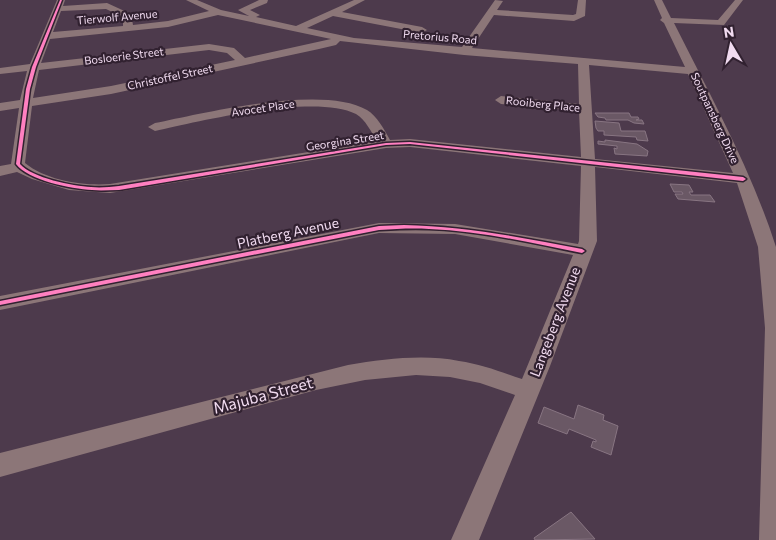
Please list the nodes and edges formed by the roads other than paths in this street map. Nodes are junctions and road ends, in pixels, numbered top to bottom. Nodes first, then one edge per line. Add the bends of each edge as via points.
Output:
1 (190, 0) edge
2 (361, 0) edge
3 (500, 0) edge
4 (582, 0) edge
5 (658, 0) edge
6 (739, 0) edge
7 (264, 1) edge
8 (59, 4) edge
9 (218, 12) junction
10 (492, 12) junction
11 (332, 13) junction
12 (666, 19) junction
13 (311, 23) junction
14 (128, 28) junction
15 (297, 30) junction
16 (422, 30) dead end
17 (46, 36) junction
18 (338, 38) junction
19 (676, 41) joint
20 (464, 52) junction
21 (243, 62) junction
22 (583, 62) junction
23 (34, 66) junction
24 (688, 70) junction
25 (0, 71) edge
26 (501, 100) dead end
27 (25, 103) junction
28 (0, 107) edge
29 (586, 108) junction
30 (155, 127) dead end
31 (386, 144) junction
32 (588, 161) junction
33 (18, 167) junction
34 (0, 171) edge
35 (705, 174) junction
36 (739, 179) junction
37 (744, 200) junction
38 (766, 250) junction
39 (582, 251) junction
40 (0, 304) edge
41 (528, 390) junction
42 (0, 465) edge
43 (465, 540) edge
44 (773, 540) edge

1 - 9 street, Pretorius Road
2 - 11 street
3 - 10 street
4 - 10 street via 580,16 574,18
5 - 12 street, Soutpansberg Drive
6 - 12 street via 721,23
7 - 13 street via 242,11
8 - 14 street via 110,6 128,16
8 - 17 street
9 - 14 street, Tierwolf Avenue via 171,24
9 - 15 street, Pretorius Road
10 - 20 street
11 - 13 street
11 - 16 street
12 - 19 street, Soutpansberg Drive
13 - 15 street
14 - 17 street, Tierwolf Avenue
15 - 18 street, Pretorius Road
17 - 23 street
18 - 20 street, Pretorius Road
18 - 21 street, Christoffel Street via 328,44
19 - 24 street, Soutpansberg Drive
20 - 22 street, Pretorius Road
21 - 23 street, Bosloerie Street via 230,50 209,47
21 - 27 street, Christoffel Street via 111,90
22 - 24 street, Pretorius Road
22 - 29 street, Langeberg Avenue
23 - 25 street, Bosloerie Street
23 - 27 street
24 - 36 street, Soutpansberg Drive
26 - 29 street, Rooiberg Place
27 - 28 street, Christoffel Street
27 - 33 street
29 - 32 street, Langeberg Avenue
30 - 31 street, Avocet Place via 272,104 303,102 361,112
31 - 32 street, Georgina Street via 418,143
31 - 33 street, Georgina Street via 106,189 69,186
32 - 35 street, Georgina Street
32 - 39 street, Langeberg Avenue via 589,233
33 - 34 street
35 - 36 street, Georgina Street
35 - 37 street
36 - 37 street, Soutpansberg Drive
36 - 38 street, Soutpansberg Drive via 753,201
37 - 38 street, Soutpansberg Drive
38 - 44 street, Soutpansberg Drive via 775,328
39 - 40 street, Platberg Avenue via 428,226 378,228
39 - 41 street, Langeberg Avenue
41 - 42 street, Majuba Street via 450,368 357,372
41 - 43 street, Langeberg Avenue

